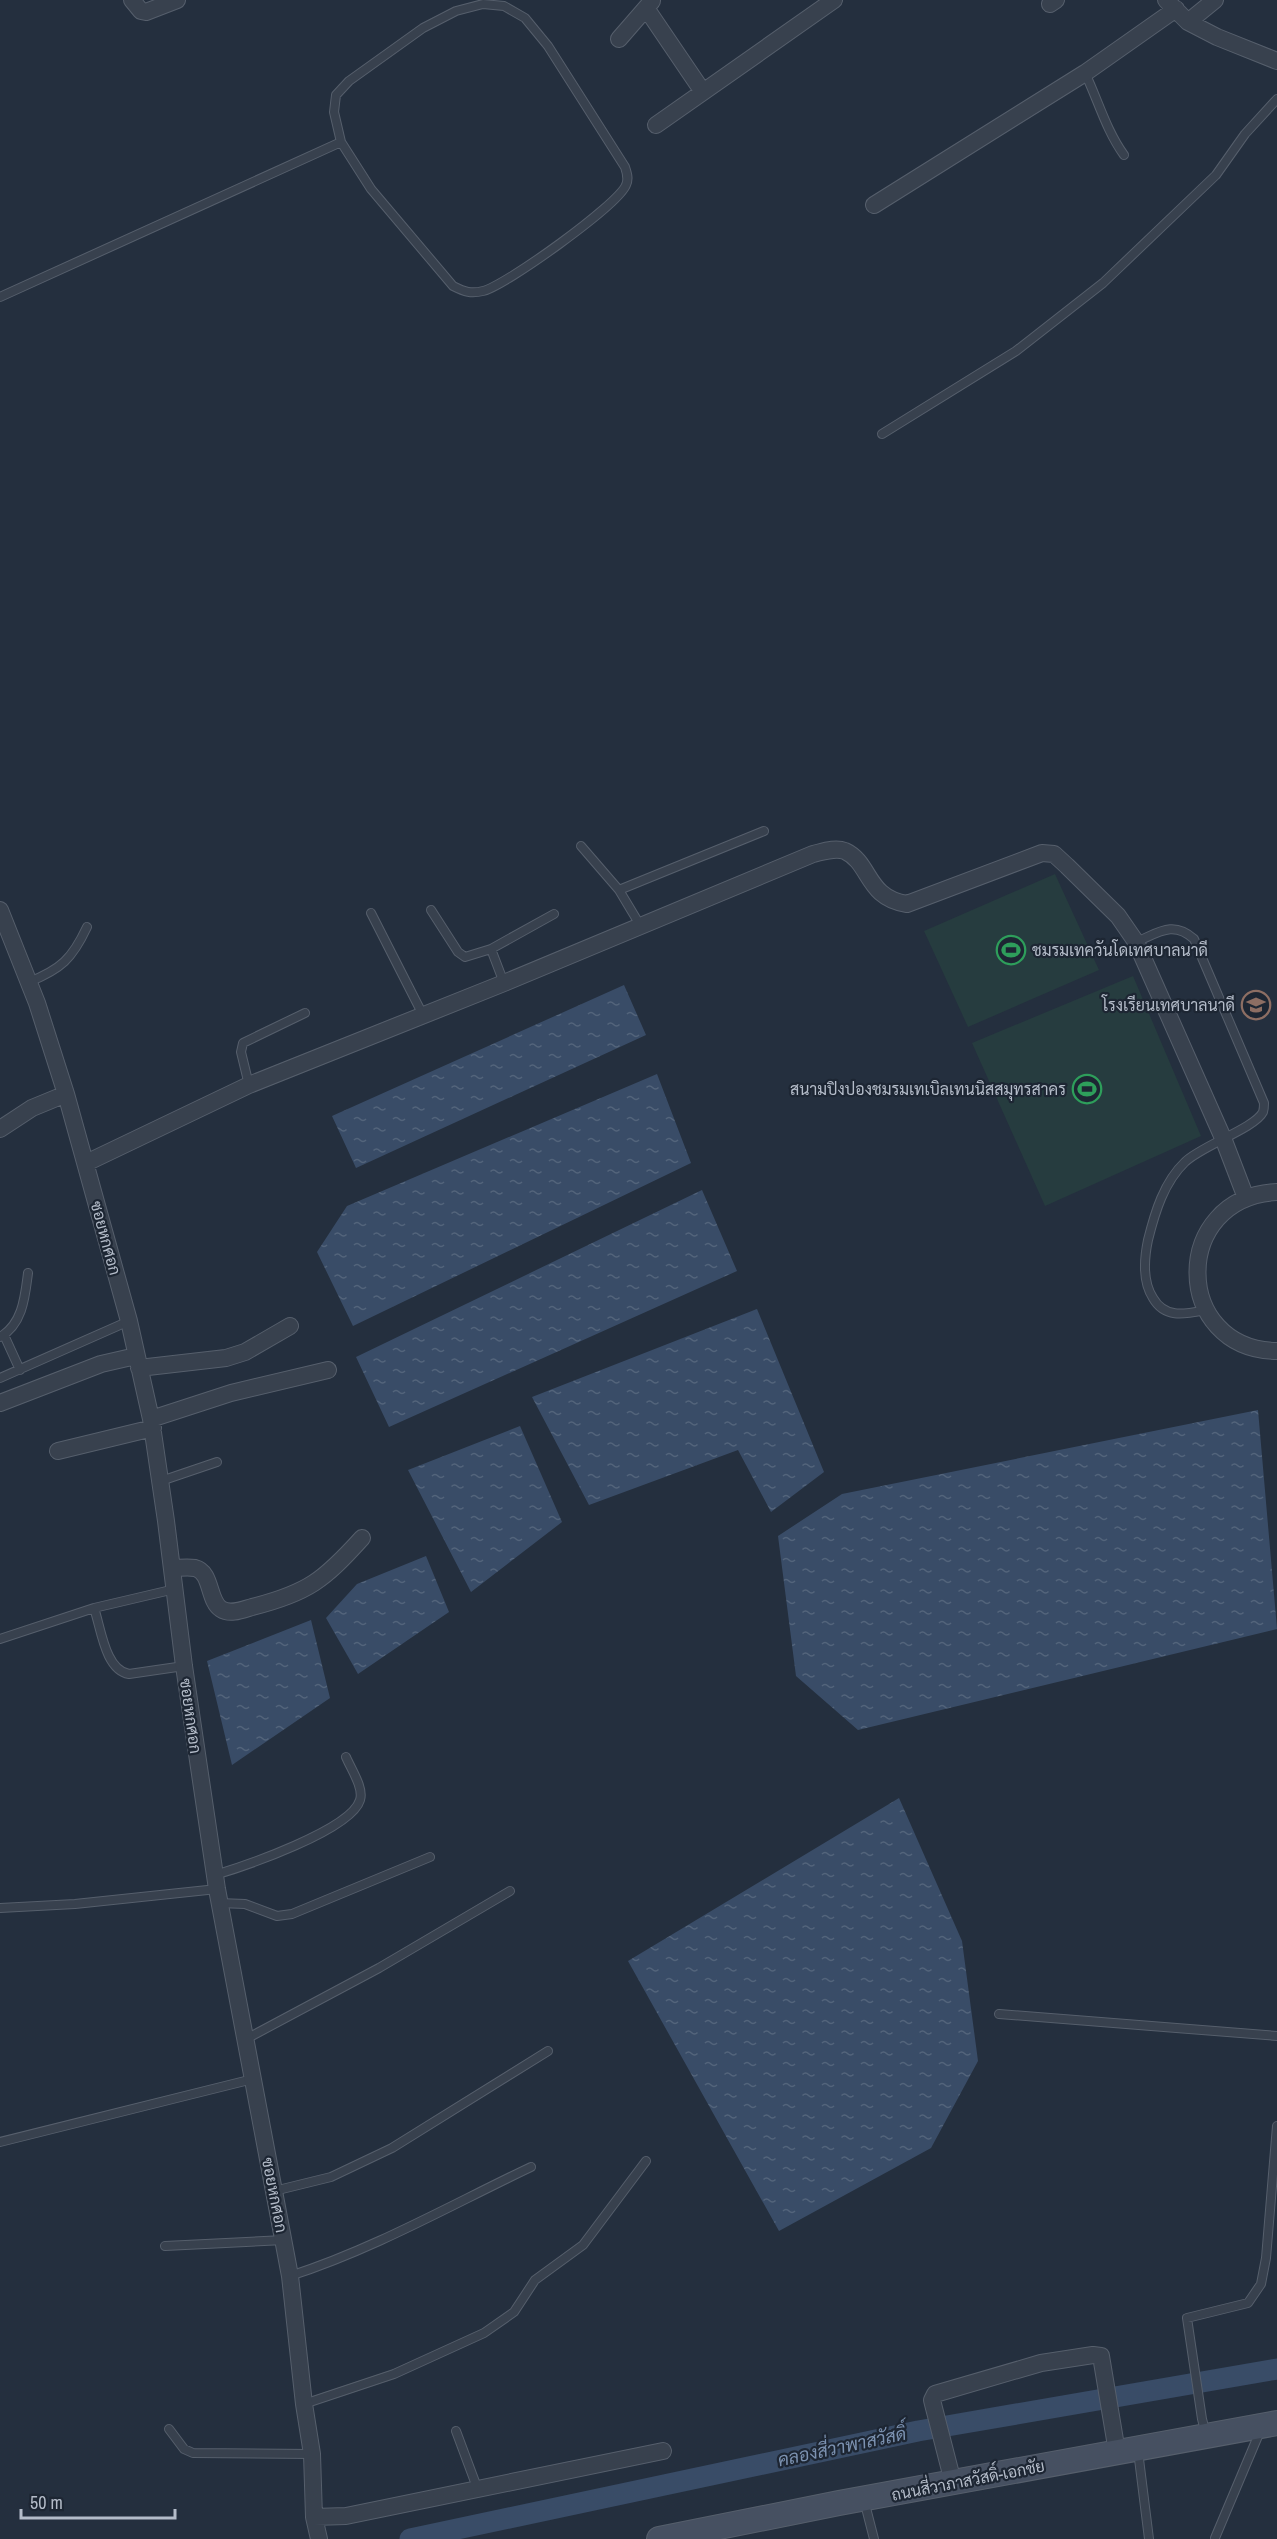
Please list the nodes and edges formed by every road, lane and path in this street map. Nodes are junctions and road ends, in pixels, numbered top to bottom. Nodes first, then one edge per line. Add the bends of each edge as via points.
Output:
1 (132, 0) edge
2 (177, 0) edge
3 (834, 0) edge
4 (1215, 0) edge
5 (649, 4) edge
6 (1171, 5) edge
7 (1188, 21) junction
8 (619, 39) dead end
9 (1277, 61) edge
10 (1085, 73) junction
11 (703, 92) junction
12 (1277, 99) edge
13 (656, 125) dead end
14 (341, 142) junction
15 (1124, 154) dead end
16 (874, 205) dead end
17 (0, 297) edge
18 (882, 434) dead end
19 (764, 831) dead end
20 (581, 846) dead end
21 (619, 890) junction
22 (0, 910) edge
23 (431, 910) dead end
24 (371, 913) dead end
25 (554, 914) dead end
26 (640, 925) junction
27 (87, 927) dead end
28 (1136, 942) junction
29 (491, 949) junction
30 (29, 982) junction
31 (504, 983) junction
32 (305, 1013) dead end
33 (423, 1015) junction
34 (249, 1085) junction
35 (58, 1097) junction
36 (0, 1129) edge
37 (1223, 1138) junction
38 (86, 1163) junction
39 (1277, 1192) edge
40 (1246, 1198) junction
41 (28, 1273) dead end
42 (1206, 1310) junction
43 (122, 1324) junction
44 (290, 1326) dead end
45 (2, 1336) edge
46 (1277, 1351) edge
47 (132, 1361) junction
48 (20, 1370) junction
49 (328, 1370) dead end
50 (0, 1378) edge
51 (0, 1404) edge
52 (148, 1426) junction
53 (58, 1451) dead end
54 (217, 1462) dead end
55 (161, 1481) junction
56 (362, 1538) dead end
57 (172, 1568) junction
58 (168, 1590) junction
59 (94, 1608) junction
60 (0, 1639) edge
61 (177, 1667) junction
62 (346, 1757) dead end
63 (430, 1857) dead end
64 (214, 1890) junction
65 (510, 1891) dead end
66 (0, 1908) edge
67 (999, 2014) dead end
68 (1277, 2036) edge
69 (246, 2039) junction
70 (549, 2051) dead end
71 (254, 2079) junction
72 (1277, 2126) edge
73 (0, 2142) edge
74 (646, 2161) dead end
75 (531, 2167) dead end
76 (274, 2191) junction
77 (284, 2240) junction
78 (165, 2246) dead end
79 (290, 2276) junction
80 (304, 2404) junction
81 (1270, 2424) edge
82 (1204, 2427) junction
83 (170, 2429) dead end
84 (456, 2432) dead end
85 (1127, 2450) junction
86 (663, 2451) dead end
87 (312, 2454) junction
88 (949, 2471) junction
89 (478, 2490) junction
90 (864, 2500) junction
91 (314, 2517) junction
92 (319, 2538) edge
93 (1215, 2538) edge
94 (658, 2539) edge
95 (874, 2539) edge
96 (1149, 2539) edge

1 - 2 street via 146,12
3 - 11 street
4 - 7 street
5 - 8 street
5 - 11 street
6 - 7 street
6 - 10 street
7 - 9 street
10 - 15 lane via 1112,138
10 - 16 street
11 - 13 street
12 - 18 lane via 1245,134 1216,175 1102,283 1016,351
14 - 14 lane via 371,189 453,286 469,294 486,291 513,276 588,222 620,194 628,178 548,46 525,18 504,6 483,3 423,28 348,81 336,95 334,112
14 - 17 lane
19 - 21 lane
20 - 21 lane
21 - 26 lane
22 - 30 street, ซอยหกศอก
23 - 29 lane via 465,957
24 - 33 lane
25 - 29 lane
26 - 28 street via 789,863 832,850 845,851 881,894 907,904 1042,853 1054,854 1067,866 1118,916
26 - 31 street
27 - 30 lane via 69,959
28 - 37 street
28 - 37 lane via 1169,928 1184,930 1194,939 1264,1103 1263,1112 1252,1122
29 - 31 lane
30 - 35 street, ซอยหกศอก
31 - 33 street
32 - 34 lane via 243,1043 241,1052
33 - 34 street
34 - 38 street
35 - 36 street
35 - 38 street, ซอยหกศอก
37 - 40 street
37 - 42 lane via 1186,1161 1169,1181 1146,1248 1144,1275 1160,1309 1178,1315
38 - 43 street, ซอยหกศอก
39 - 40 street
40 - 42 street via 1221,1214 1199,1252 1197,1274
41 - 45 lane via 17,1320
42 - 46 street via 1238,1342
43 - 47 street, ซอยหกศอก
43 - 48 lane
44 - 47 street via 245,1352 225,1358
45 - 48 lane
47 - 51 street via 101,1364
47 - 52 street, ซอยหกศอก
48 - 50 lane
49 - 52 street via 231,1393
52 - 53 street
52 - 55 street, ซอยหกศอก
54 - 55 lane
55 - 57 street, ซอยหกศอก
56 - 57 street via 333,1570 307,1589 233,1612 216,1605 197,1568
57 - 58 street, ซอยหกศอก
58 - 59 lane
58 - 61 street, ซอยหกศอก
59 - 60 lane
59 - 61 lane via 114,1666 122,1673
61 - 64 street, ซอยหกศอก
62 - 64 lane via 360,1790 353,1814 248,1865
63 - 64 lane via 292,1914 277,1916
64 - 66 lane
64 - 69 street, ซอยหกศอก
65 - 69 lane via 379,1968
67 - 68 lane
69 - 71 street, ซอยหกศอก
70 - 76 lane via 392,2148 331,2177
71 - 73 lane
71 - 76 street, ซอยหกศอก
72 - 82 lane via 1261,2284 1248,2303 1187,2318
74 - 80 lane via 583,2245 535,2280 514,2312 484,2333 393,2374
75 - 79 lane via 396,2235
76 - 77 street, ซอยหกศอก
77 - 78 lane
77 - 79 street, ซอยหกศอก
79 - 80 street, ซอยหกศอก
80 - 87 street, ซอยหกศอก
81 - 82 street, ถนนสี่วาภาสวัสดิ์-เอกชัย
81 - 93 lane
82 - 85 street, ถนนสี่วาภาสวัสดิ์-เอกชัย
83 - 87 lane via 184,2449 193,2453
84 - 89 lane
85 - 88 street, ถนนสี่วาภาสวัสดิ์-เอกชัย
85 - 88 street via 1113,2428 1098,2355 1041,2363 935,2394 932,2400
85 - 96 lane
86 - 89 street
87 - 91 street, ซอยหกศอก
88 - 90 street, ถนนสี่วาภาสวัสดิ์-เอกชัย
89 - 91 street via 346,2516
90 - 94 street, ถนนสี่วาภาสวัสดิ์-เอกชัย
90 - 95 lane
91 - 92 street, ซอยหกศอก

